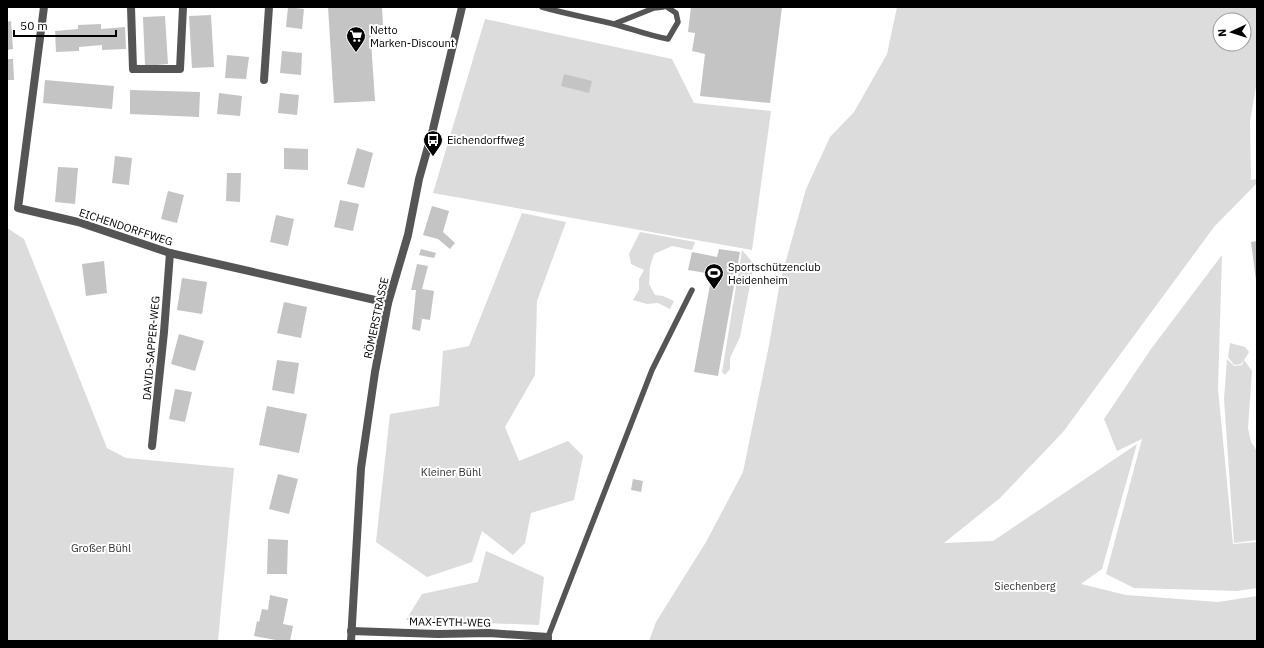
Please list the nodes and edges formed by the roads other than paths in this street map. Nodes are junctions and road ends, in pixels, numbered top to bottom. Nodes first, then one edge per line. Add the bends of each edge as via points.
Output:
1 (44, 7) edge
2 (131, 7) edge
3 (183, 7) edge
4 (269, 7) edge
5 (462, 7) edge
6 (542, 7) edge
7 (663, 7) edge
8 (667, 7) edge
9 (614, 24) junction
10 (264, 80) dead end
11 (170, 253) junction
12 (692, 290) dead end
13 (388, 303) junction
14 (152, 446) dead end
15 (351, 631) junction
16 (548, 639) edge
17 (351, 641) edge

1 - 11 street, EICHENDORFFWEG via 18,208 78,222
2 - 3 street via 133,69 180,69
4 - 10 street
5 - 13 street, RÖMERSTRASSE via 419,179 408,235
6 - 9 lane
7 - 9 lane via 654,8
8 - 9 lane via 676,14 678,22 668,39
11 - 13 street, EICHENDORFFWEG
11 - 14 street, DAVID-SAPPER-WEG
12 - 16 lane via 652,370
13 - 15 street, RÖMERSTRASSE via 361,468
15 - 16 street, MAX-EYTH-WEG via 489,633
15 - 17 street, RÖMERSTRASSE

